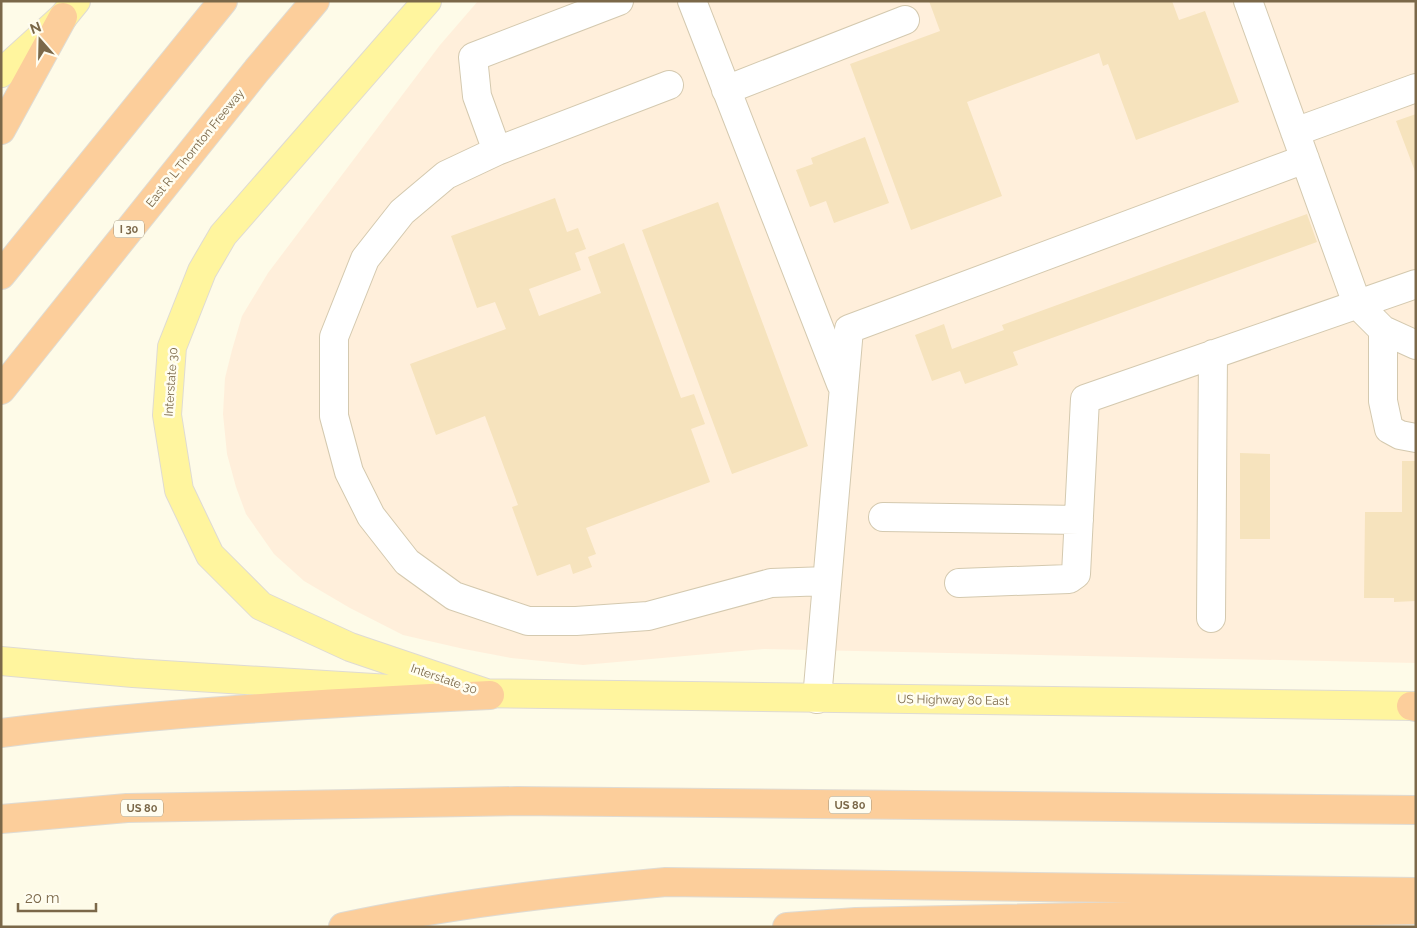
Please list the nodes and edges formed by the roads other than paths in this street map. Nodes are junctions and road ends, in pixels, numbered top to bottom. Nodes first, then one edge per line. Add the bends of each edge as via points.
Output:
1 (223, 1) edge
2 (315, 1) edge
3 (427, 1) edge
4 (619, 1) edge
5 (692, 1) edge
6 (1248, 1) edge
7 (70, 9) edge
8 (906, 20) dead end
9 (1, 73) edge
10 (669, 85) dead end
11 (1416, 88) edge
12 (726, 90) junction
13 (1, 130) edge
14 (1295, 132) junction
15 (497, 151) junction
16 (1305, 159) junction
17 (1, 275) edge
18 (1416, 284) edge
19 (1357, 304) junction
20 (1383, 330) junction
21 (1416, 345) edge
22 (1213, 354) junction
23 (1, 390) edge
24 (844, 390) junction
25 (1416, 438) edge
26 (883, 517) dead end
27 (1079, 520) junction
28 (827, 581) junction
29 (959, 584) dead end
30 (1211, 618) dead end
31 (1, 661) edge
32 (490, 695) junction
33 (817, 699) junction
34 (1414, 706) edge
35 (1, 733) edge
36 (1416, 810) edge
37 (1, 819) edge
38 (1416, 892) edge
39 (1416, 910) edge
40 (343, 927) edge
41 (787, 927) edge

1 - 17 highway
2 - 23 highway, East R L Thornton Freeway / I 30
3 - 32 main road, Interstate 30 via 223,235 202,271 172,347 167,415 179,490 210,556 261,606 350,647
4 - 15 lane via 473,57 477,96
5 - 12 lane
6 - 14 lane
7 - 9 main road
7 - 13 highway
8 - 12 lane
10 - 15 lane
11 - 14 lane
12 - 24 lane
14 - 16 lane
15 - 28 lane via 446,175 402,212 365,259 334,337 334,416 348,472 371,516 407,562 454,596 528,621 648,616 771,584
16 - 19 lane
16 - 24 lane via 849,330
18 - 19 lane
19 - 20 lane
19 - 22 lane
20 - 21 lane
20 - 25 lane via 1383,401 1389,428 1400,435
22 - 27 lane via 1086,399
22 - 30 lane
24 - 28 lane
26 - 27 lane
27 - 29 lane via 1076,574 1069,579
28 - 33 lane
31 - 32 main road, US Highway 80 East via 133,673
32 - 33 main road, US Highway 80 East
32 - 35 highway via 132,718
33 - 34 main road, US Highway 80 East
36 - 37 highway, US 80 via 517,801 127,808
38 - 40 highway via 666,882 478,903
39 - 41 highway via 856,922

